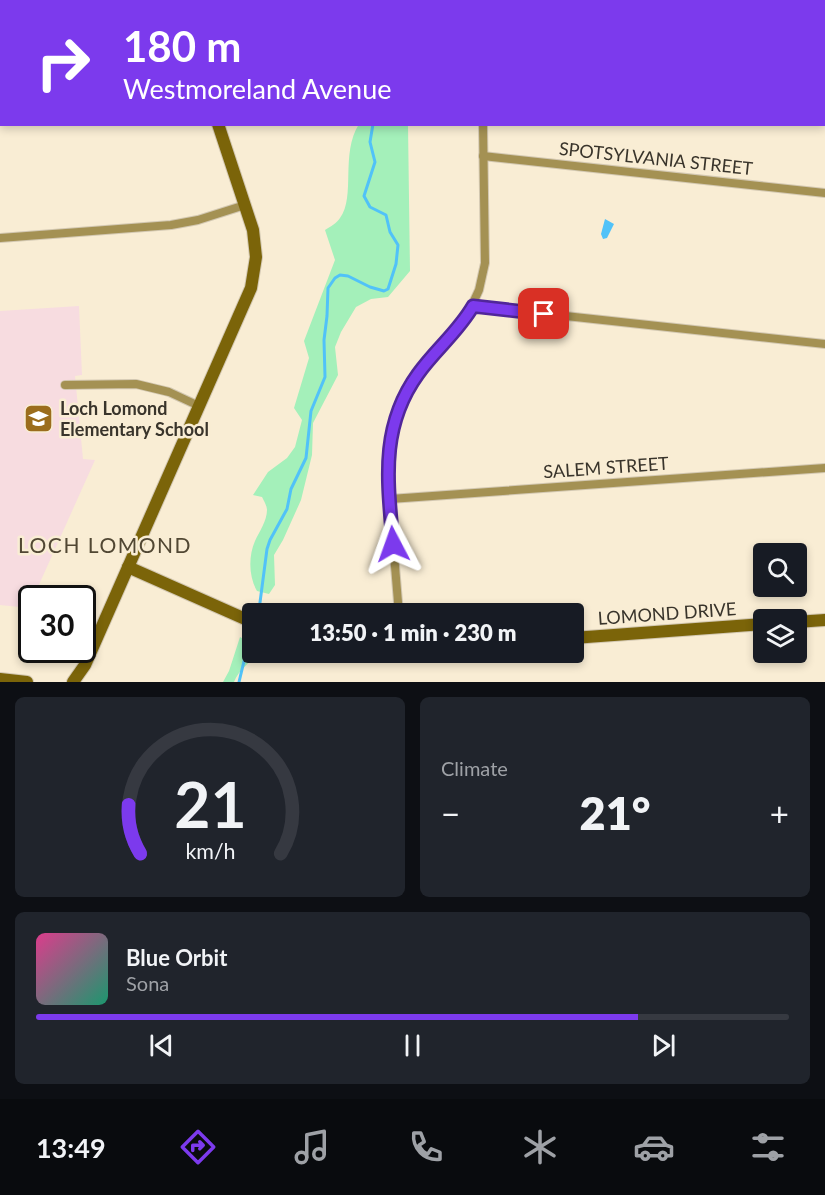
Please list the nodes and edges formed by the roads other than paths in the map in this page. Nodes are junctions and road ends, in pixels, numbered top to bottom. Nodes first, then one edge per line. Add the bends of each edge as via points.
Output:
1 (219, 126) edge
2 (483, 126) edge
3 (483, 156) junction
4 (825, 193) edge
5 (245, 206) junction
6 (0, 237) edge
7 (473, 306) junction
8 (825, 344) edge
9 (64, 385) dead end
10 (199, 405) junction
11 (825, 468) edge
12 (390, 499) junction
13 (128, 567) junction
14 (398, 603) edge
15 (242, 618) edge
16 (825, 620) edge
17 (807, 621) edge
18 (753, 625) edge
19 (584, 637) edge
20 (0, 679) edge
21 (75, 680) edge
22 (27, 682) edge

1 - 5 main road
2 - 3 street
3 - 4 street, SPOTSYLVANIA STREET
3 - 7 street via 485,263
5 - 6 street via 171,225
5 - 10 main road via 256,245 255,273
7 - 8 street
7 - 12 street via 403,396 389,450
9 - 10 street via 136,384
10 - 13 main road
11 - 12 street, SALEM STREET
12 - 14 street
13 - 15 main road
13 - 21 main road
16 - 17 main road
18 - 19 main road, LOMOND DRIVE
20 - 22 main road

